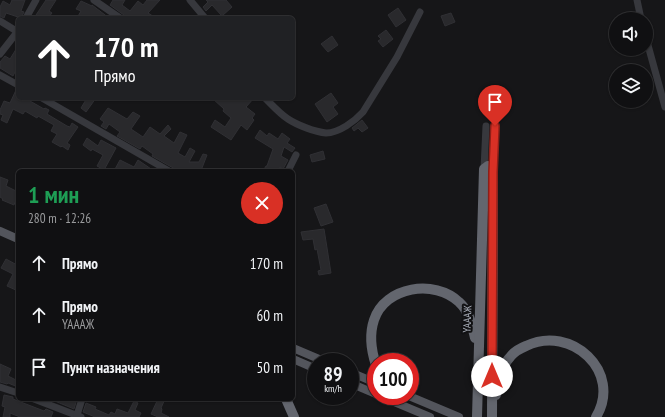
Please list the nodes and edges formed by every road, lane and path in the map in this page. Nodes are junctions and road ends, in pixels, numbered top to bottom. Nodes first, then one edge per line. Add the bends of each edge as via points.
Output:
1 (36, 0) edge
2 (94, 0) edge
3 (190, 0) edge
4 (636, 0) edge
5 (420, 12) dead end
6 (639, 12) edge
7 (27, 16) edge
8 (117, 16) edge
9 (203, 16) edge
10 (0, 21) edge
11 (16, 31) edge
12 (16, 34) edge
13 (0, 54) edge
14 (651, 56) edge
15 (0, 75) edge
16 (16, 84) edge
17 (45, 100) edge
18 (267, 100) edge
19 (665, 108) edge
20 (486, 126) dead end
21 (495, 126) dead end
22 (296, 155) dead end
23 (166, 169) edge
24 (289, 169) edge
25 (488, 170) junction
26 (0, 231) edge
27 (16, 237) edge
28 (295, 349) edge
29 (478, 352) junction
30 (373, 353) edge
31 (307, 354) edge
32 (295, 360) edge
33 (307, 365) edge
34 (0, 386) edge
35 (16, 392) edge
36 (419, 400) edge
37 (39, 401) edge
38 (82, 401) edge
39 (287, 401) edge
40 (401, 405) edge
41 (492, 412) edge
42 (79, 416) edge
43 (294, 417) edge
44 (430, 417) edge
45 (459, 417) edge
46 (477, 417) edge
47 (596, 417) edge

1 - 7 street
2 - 8 street
3 - 9 street
4 - 6 street
5 - 18 street via 397,57 363,112 343,128 326,133 304,127 287,118
10 - 11 street
12 - 13 street
14 - 19 street
15 - 16 street
17 - 23 street
20 - 25 street
21 - 25 street
22 - 24 street
25 - 29 highway, ҮАААЖ via 482,223
25 - 41 highway via 493,225
26 - 27 main road
28 - 31 main road
29 - 30 highway via 470,319 460,302 436,290 417,288 403,291 382,307 374,319 371,336
29 - 46 highway, ҮАААЖ
32 - 33 main road
34 - 35 street
36 - 45 main road
37 - 42 street
38 - 42 street
39 - 43 highway
40 - 44 main road
41 - 47 highway via 504,365 520,349 532,343 546,341 574,346 587,354 596,365 602,380 604,396

